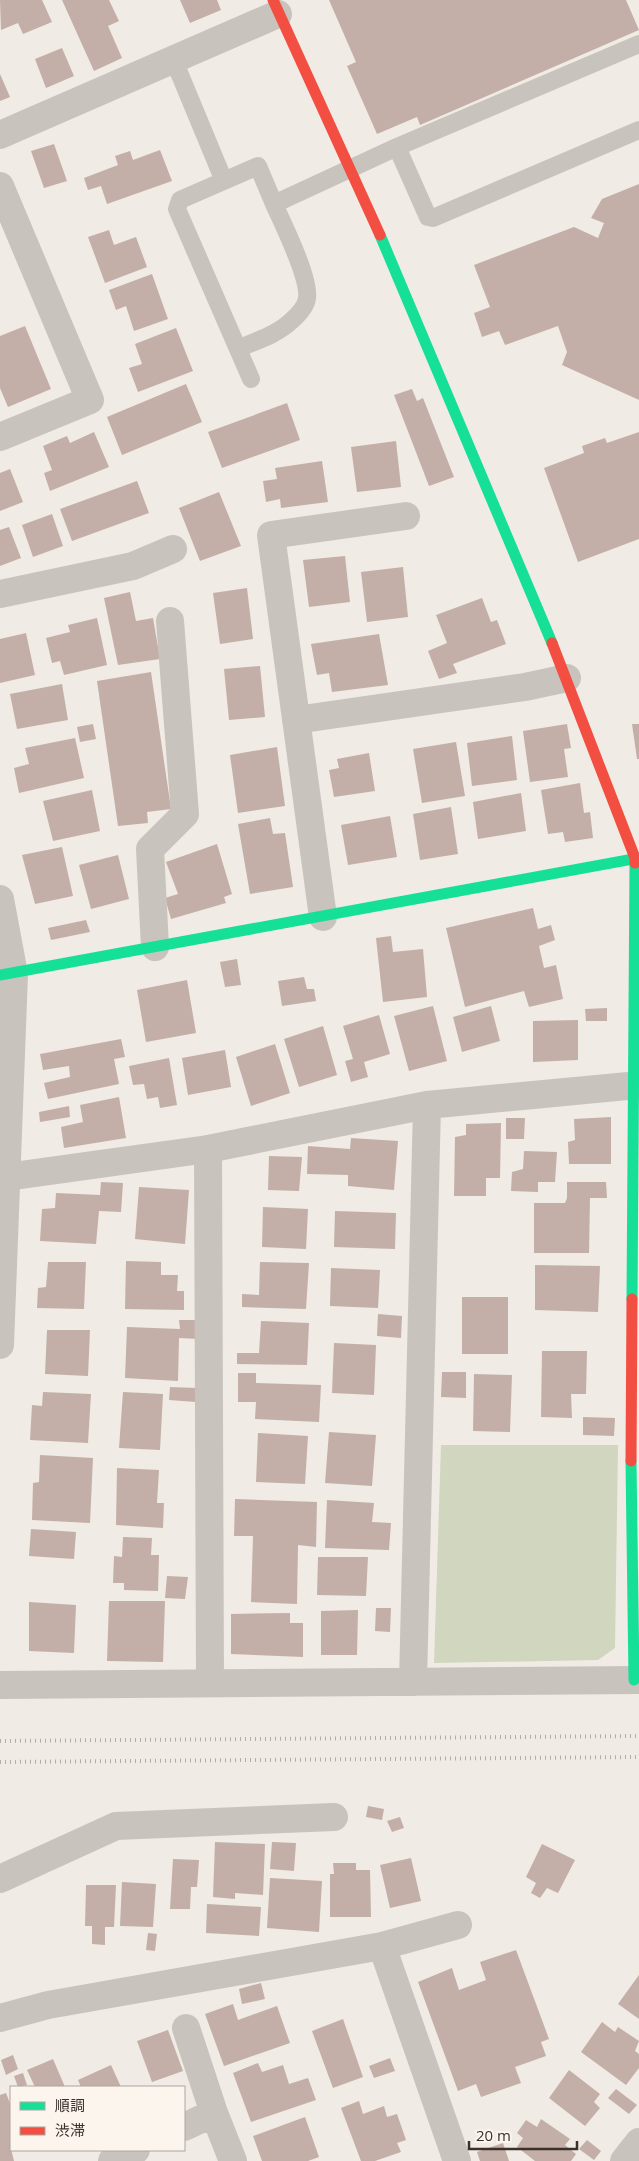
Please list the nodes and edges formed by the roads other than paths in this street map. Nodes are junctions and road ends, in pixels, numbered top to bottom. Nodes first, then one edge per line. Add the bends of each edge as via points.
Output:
1 (275, 7) edge
2 (639, 44) edge
3 (173, 58) junction
4 (639, 130) edge
5 (0, 135) edge
6 (397, 147) junction
7 (350, 169) junction
8 (224, 181) junction
9 (0, 186) edge
10 (274, 204) junction
11 (238, 349) junction
12 (251, 379) dead end
13 (0, 437) edge
14 (406, 516) dead end
15 (173, 549) dead end
16 (0, 594) edge
17 (170, 621) dead end
18 (567, 678) junction
19 (296, 720) junction
20 (637, 858) edge
21 (0, 899) edge
22 (323, 917) junction
23 (155, 947) junction
24 (7, 974) edge
25 (636, 1085) edge
26 (427, 1105) junction
27 (208, 1149) junction
28 (3, 1179) edge
29 (0, 1345) edge
30 (637, 1680) edge
31 (413, 1682) junction
32 (210, 1683) junction
33 (0, 1685) edge
34 (334, 1817) dead end
35 (0, 1879) edge
36 (458, 1925) dead end
37 (382, 1946) junction
38 (0, 2018) edge
39 (186, 2028) dead end
40 (214, 2113) junction
41 (185, 2127) edge
42 (639, 2142) edge
43 (134, 2151) edge
44 (112, 2161) edge
45 (233, 2161) edge
46 (457, 2161) edge
47 (624, 2161) edge

1 - 3 street
1 - 7 street
2 - 6 lane
3 - 5 street
3 - 8 lane
4 - 6 lane via 433,218 428,217
6 - 7 lane
7 - 10 lane
7 - 18 street via 398,275
8 - 10 lane via 258,166
8 - 11 lane via 180,200 178,209
9 - 13 street via 90,400
10 - 11 lane via 303,273 307,300 289,323
11 - 12 lane
14 - 19 street via 272,535
15 - 16 street via 133,566
17 - 23 street via 185,814 150,849
18 - 19 street
18 - 20 street
19 - 22 street
20 - 22 street
20 - 25 street
21 - 24 street
22 - 23 street
23 - 24 street
24 - 28 street
25 - 26 street
25 - 30 street via 631,1480
26 - 27 street
26 - 31 street
27 - 28 street
27 - 32 street
28 - 29 street
30 - 31 street
31 - 32 street
32 - 33 street
34 - 35 street via 116,1826
36 - 37 street
37 - 38 street via 48,2005
37 - 46 street
39 - 40 street
40 - 41 street
40 - 45 street
42 - 47 street
43 - 44 street

